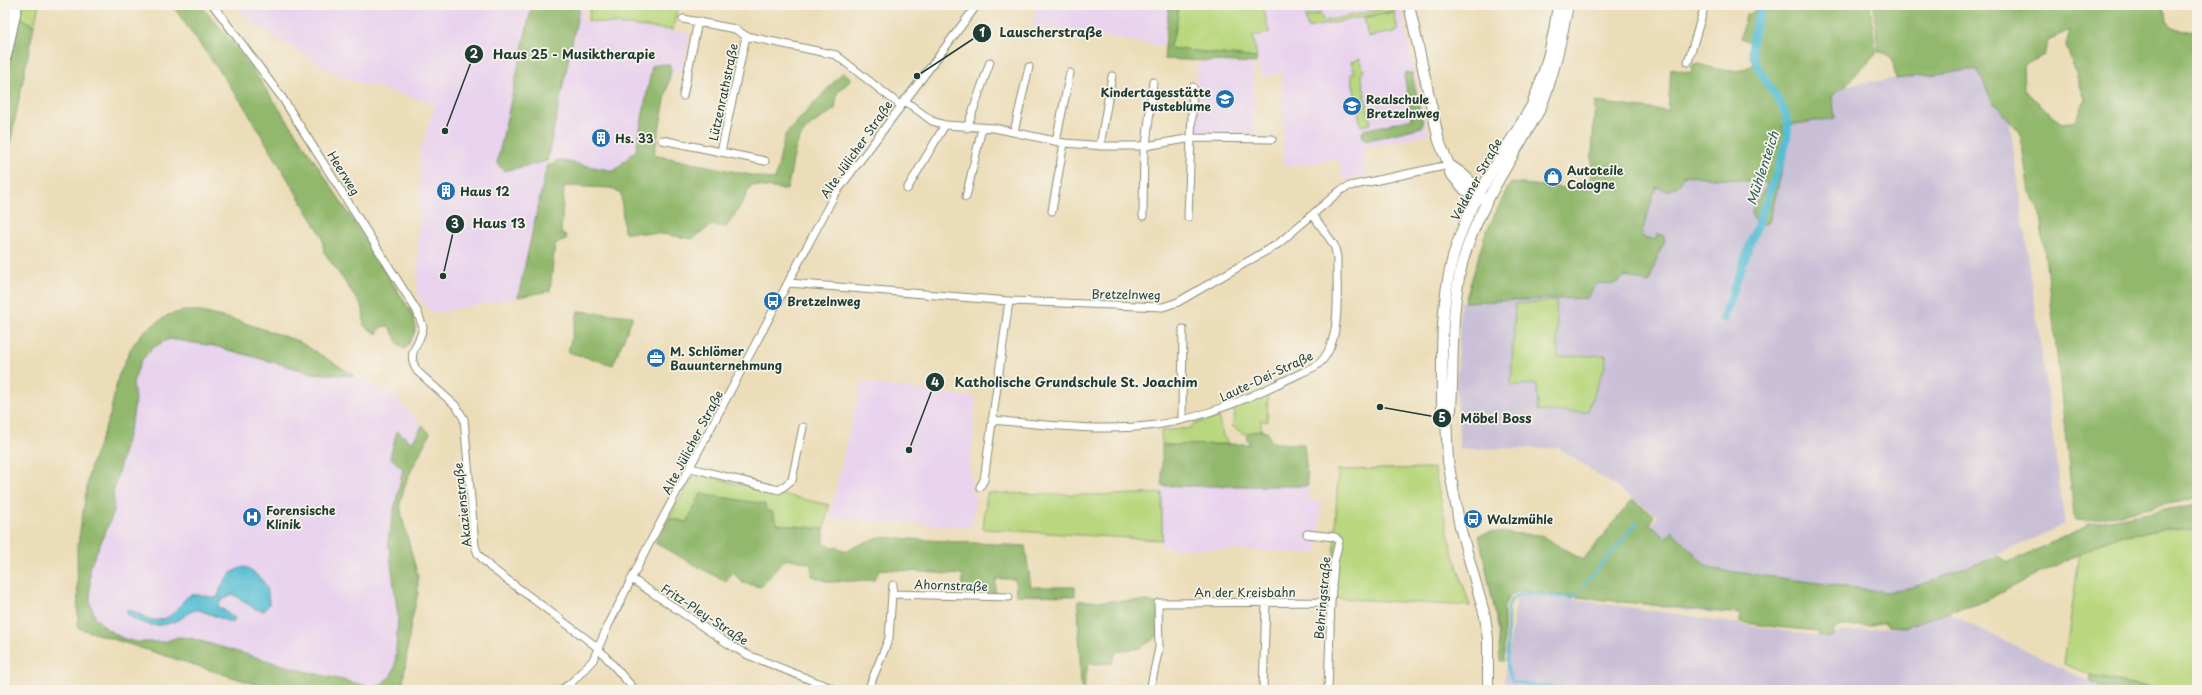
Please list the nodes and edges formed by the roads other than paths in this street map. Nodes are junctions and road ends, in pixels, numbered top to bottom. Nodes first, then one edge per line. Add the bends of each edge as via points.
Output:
1 (16, 5) edge
2 (213, 5) edge
3 (977, 5) edge
4 (1409, 5) edge
5 (1558, 5) edge
6 (1568, 5) edge
7 (1705, 5) edge
8 (684, 19) dead end
9 (698, 21) junction
10 (746, 36) junction
11 (5, 56) edge
12 (990, 62) dead end
13 (1688, 62) dead end
14 (1028, 67) dead end
15 (1070, 73) dead end
16 (1112, 76) dead end
17 (1153, 82) dead end
18 (1193, 87) dead end
19 (683, 96) dead end
20 (902, 102) junction
21 (944, 125) junction
22 (966, 128) junction
23 (982, 128) junction
24 (1014, 132) junction
25 (1192, 138) junction
26 (1272, 139) dead end
27 (662, 140) dead end
28 (1060, 142) junction
29 (1100, 146) junction
30 (1145, 146) junction
31 (721, 152) junction
32 (765, 161) dead end
33 (1449, 165) junction
34 (907, 189) dead end
35 (1479, 196) junction
36 (966, 197) dead end
37 (1488, 201) junction
38 (1052, 211) dead end
39 (1313, 214) junction
40 (1143, 216) dead end
41 (1188, 217) dead end
42 (789, 283) junction
43 (1009, 301) junction
44 (1183, 329) dead end
45 (412, 364) joint
46 (1446, 418) junction
47 (992, 420) junction
48 (1182, 420) junction
49 (803, 426) dead end
50 (691, 468) junction
51 (980, 487) dead end
52 (1307, 534) dead end
53 (632, 579) junction
54 (892, 585) dead end
55 (892, 594) junction
56 (1009, 597) dead end
57 (1331, 602) junction
58 (1266, 603) junction
59 (598, 648) junction
60 (566, 689) edge
61 (635, 690) edge
62 (836, 690) edge
63 (868, 690) edge
64 (1150, 690) edge
65 (1263, 690) edge
66 (1328, 690) edge
67 (1488, 690) edge

1 - 11 main road
2 - 45 street, Heerweg via 291,112 417,311 423,327 411,357
3 - 20 street, Alte Jülicher Straße
4 - 33 street via 1439,141
5 - 35 street, Veldener Straße via 1546,66 1532,104
6 - 37 street, Veldener Straße via 1547,93
7 - 13 street
8 - 9 street, Lützenrathstraße
9 - 10 street, Lützenrathstraße via 735,29
9 - 19 street
10 - 20 street, Lützenrathstraße via 816,49 836,56
10 - 31 street, Lützenrathstraße
12 - 22 street
14 - 24 street
15 - 28 street
16 - 29 street
17 - 30 street
18 - 25 street
20 - 21 street, Lützenrathstraße via 932,121
20 - 42 street, Alte Jülicher Straße via 835,194
21 - 22 street, Lützenrathstraße
21 - 34 street
22 - 23 street, Lützenrathstraße
23 - 24 street, Lützenrathstraße
23 - 36 street
24 - 28 street, Lützenrathstraße
25 - 26 street, Lützenrathstraße
25 - 30 street, Lützenrathstraße
25 - 41 street
27 - 31 street, Lützenrathstraße
28 - 29 street, Lützenrathstraße
28 - 38 street
29 - 30 street, Lützenrathstraße
30 - 40 street
31 - 32 street, Lützenrathstraße
33 - 35 street via 1476,187
33 - 39 street, Bretzelnweg via 1350,186
35 - 37 street
35 - 46 street, Veldener Straße via 1452,260 1445,298 1442,409
37 - 46 street, Veldener Straße via 1462,264 1455,300 1451,410
39 - 43 street, Bretzelnweg via 1278,244 1170,306
39 - 48 street, Laute-Dei-Straße via 1334,245 1338,257 1334,340 1323,361 1223,408
42 - 43 street, Bretzelnweg
42 - 50 street, Alte Jülicher Straße
43 - 47 street
44 - 48 street
45 - 59 street, Akazienstraße via 456,406 464,419 475,546 478,554 490,568
46 - 67 street, Veldener Straße via 1447,451 1454,496 1486,619
47 - 48 street, Laute-Dei-Straße via 1132,427
47 - 51 street via 984,480
49 - 50 street via 792,480 779,490
50 - 53 street, Alte Jülicher Straße
52 - 57 street, Behringstraße via 1335,537 1339,541 1334,563
53 - 59 street, Alte Jülicher Straße
53 - 62 street, Fritz-Pley-Straße via 730,646
54 - 55 street
55 - 56 street, Ahornstraße
55 - 63 street via 889,638
57 - 58 street, An der Kreisbahn
57 - 66 street, Behringstraße
58 - 64 street, An der Kreisbahn via 1158,603 1159,648
58 - 65 street
59 - 60 street, Alte Jülicher Straße via 589,666
59 - 61 street, Akazienstraße

